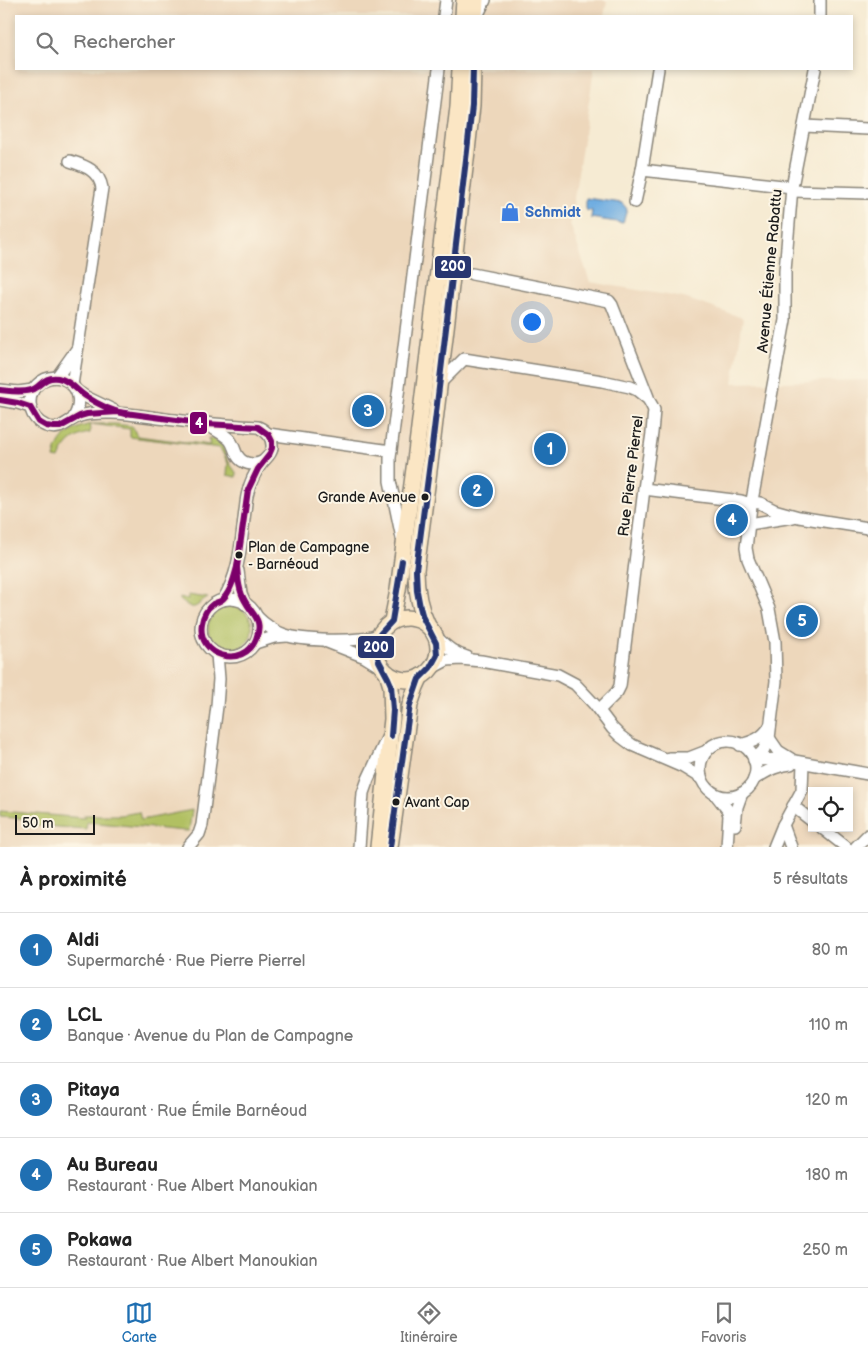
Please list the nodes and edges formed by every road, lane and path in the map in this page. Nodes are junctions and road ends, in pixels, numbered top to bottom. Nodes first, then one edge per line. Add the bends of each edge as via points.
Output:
1 (446, 0) edge
2 (464, 0) edge
3 (476, 0) edge
4 (485, 0) edge
5 (820, 0) edge
6 (444, 15) edge
7 (464, 15) edge
8 (476, 15) edge
9 (477, 15) edge
10 (820, 15) edge
11 (440, 70) edge
12 (460, 70) edge
13 (473, 70) edge
14 (658, 70) edge
15 (815, 70) edge
16 (804, 126) junction
17 (868, 130) edge
18 (70, 160) dead end
19 (642, 170) junction
20 (792, 189) junction
21 (868, 193) edge
22 (634, 202) dead end
23 (472, 274) dead end
24 (78, 347) junction
25 (57, 377) junction
26 (439, 384) junction
27 (74, 388) junction
28 (0, 390) edge
29 (33, 390) junction
30 (648, 399) junction
31 (0, 400) edge
32 (30, 407) junction
33 (118, 412) junction
34 (73, 419) junction
35 (206, 424) junction
36 (252, 427) junction
37 (268, 434) junction
38 (234, 447) junction
39 (391, 451) junction
40 (242, 461) junction
41 (262, 462) junction
42 (644, 489) junction
43 (248, 491) junction
44 (751, 504) junction
45 (799, 516) junction
46 (749, 524) junction
47 (868, 528) edge
48 (404, 545) junction
49 (237, 568) junction
50 (223, 600) junction
51 (245, 604) junction
52 (256, 616) junction
53 (392, 621) junction
54 (431, 631) junction
55 (379, 635) junction
56 (287, 636) junction
57 (320, 640) junction
58 (254, 643) junction
59 (217, 654) junction
60 (232, 657) junction
61 (481, 661) junction
62 (384, 670) junction
63 (426, 673) junction
64 (218, 692) junction
65 (599, 710) junction
66 (392, 727) junction
67 (769, 732) junction
68 (740, 745) junction
69 (707, 751) junction
70 (660, 757) junction
71 (754, 760) junction
72 (801, 763) junction
73 (868, 774) edge
74 (701, 778) junction
75 (754, 779) junction
76 (742, 793) junction
77 (716, 795) junction
78 (793, 806) junction
79 (808, 818) edge
80 (783, 825) junction
81 (827, 832) edge
82 (868, 835) edge
83 (188, 847) edge
84 (359, 847) edge
85 (378, 847) edge
86 (390, 847) edge
87 (727, 847) edge
88 (732, 847) edge
89 (774, 847) edge
90 (791, 847) edge
91 (846, 847) edge
92 (856, 847) edge

1 - 6 street
2 - 7 main road
3 - 8 main road
4 - 9 street
5 - 10 street
11 - 39 street
12 - 48 main road
13 - 26 main road via 472,106
14 - 19 street
15 - 16 street, Avenue Étienne Rabattu
16 - 17 street
16 - 20 street, Avenue Étienne Rabattu
18 - 24 street via 94,172 102,188
19 - 20 street
19 - 22 street
20 - 21 street
20 - 44 street, Avenue Étienne Rabattu via 784,271 785,320
23 - 30 street via 609,301
24 - 25 street
24 - 27 street
25 - 27 street
25 - 29 street via 44,380
26 - 30 street, Rue Pierre Pierrel via 464,359 630,386
26 - 54 main road via 416,570 418,599
27 - 33 street
27 - 34 street via 79,405
28 - 29 street
29 - 32 street
30 - 42 street, Rue Pierre Pierrel via 654,414
31 - 32 street
32 - 34 street via 35,417 46,426 60,427
33 - 34 street via 87,414
33 - 35 street
35 - 36 street
35 - 38 street via 230,440
36 - 37 street
36 - 38 street via 237,436
37 - 39 street
37 - 41 street via 271,453
38 - 40 street
39 - 48 street via 390,481
40 - 41 street
40 - 43 street
41 - 43 street
42 - 44 street
42 - 65 street, Rue Pierre Pierrel via 620,686
43 - 49 street
44 - 45 street via 760,503
44 - 46 street, Avenue Étienne Rabattu
45 - 46 street
45 - 47 street
46 - 67 street, Avenue Étienne Rabattu via 747,554 769,609 775,634 776,675
48 - 53 main road
49 - 50 street
49 - 51 street
50 - 51 street via 238,600
50 - 59 street via 208,610 201,628 205,644
51 - 52 street
52 - 56 street via 265,625
52 - 58 street via 258,634
53 - 54 main road via 407,618 422,622
53 - 55 main road
54 - 61 street via 454,652
54 - 63 main road via 438,650 434,664
55 - 57 street
55 - 62 main road via 376,651
56 - 57 street
56 - 58 street
57 - 62 street via 365,657
58 - 60 street via 249,650
59 - 60 street
59 - 64 street
60 - 64 street
61 - 63 street via 451,659
61 - 65 street via 558,674 575,684
62 - 63 main road via 407,680
62 - 66 main road via 391,686
63 - 86 main road via 416,687 410,705
64 - 83 street via 202,825
65 - 70 street via 620,736
66 - 84 street via 363,793
66 - 85 main road
67 - 68 street
67 - 71 street via 763,751
67 - 72 street via 781,754
68 - 69 street via 719,743
68 - 71 street via 750,752
69 - 70 street via 690,758
69 - 74 street via 700,764
70 - 74 street
71 - 72 street via 783,759
71 - 75 street
72 - 73 street
72 - 75 street via 780,766
72 - 78 street via 802,790
74 - 77 street
75 - 76 street
76 - 77 street via 734,797
76 - 88 street via 736,811
77 - 87 street via 729,814
78 - 79 street
78 - 80 street
80 - 89 street
80 - 90 street
81 - 91 street
82 - 92 street

